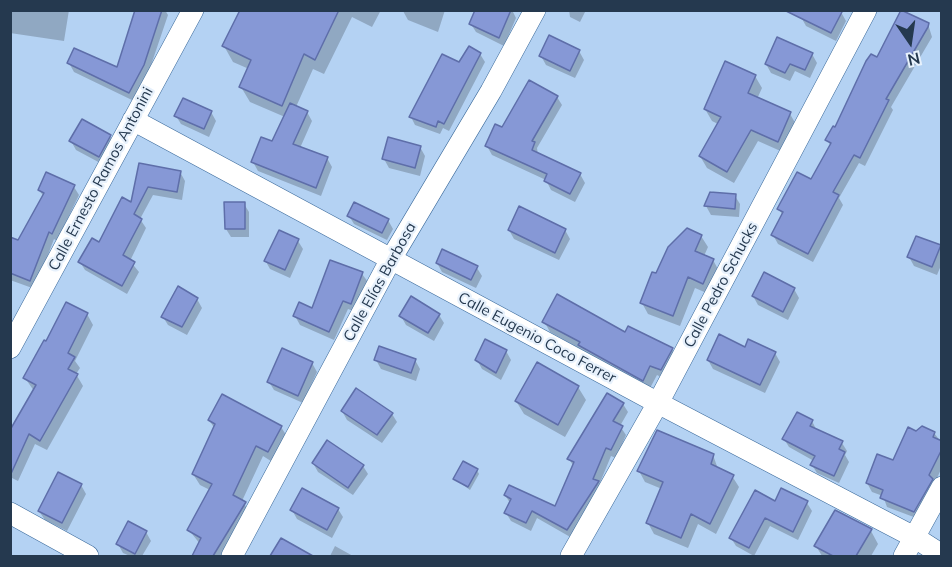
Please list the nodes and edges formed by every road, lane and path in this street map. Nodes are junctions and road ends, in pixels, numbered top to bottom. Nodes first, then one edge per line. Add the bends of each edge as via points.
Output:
1 (193, 10) edge
2 (535, 10) edge
3 (866, 10) edge
4 (133, 120) junction
5 (391, 259) junction
6 (10, 348) edge
7 (658, 404) junction
8 (942, 487) edge
9 (10, 513) edge
10 (914, 537) junction
11 (942, 555) edge
12 (88, 556) edge
13 (232, 556) edge
14 (571, 556) edge
15 (904, 556) edge

1 - 4 street, Calle Ernesto Ramos Antonini
2 - 5 street, Calle Elías Barbosa
3 - 7 street, Calle Pedro Schucks
4 - 5 street, Calle Eugenio Coco Ferrer
4 - 6 street, Calle Ernesto Ramos Antonini
5 - 7 street, Calle Eugenio Coco Ferrer
5 - 13 street, Calle Elías Barbosa
7 - 10 street, Calle Eugenio Coco Ferrer
7 - 14 street, Calle Pedro Schucks
8 - 10 street
9 - 12 street
10 - 11 street, Calle Eugenio Coco Ferrer
10 - 15 street

